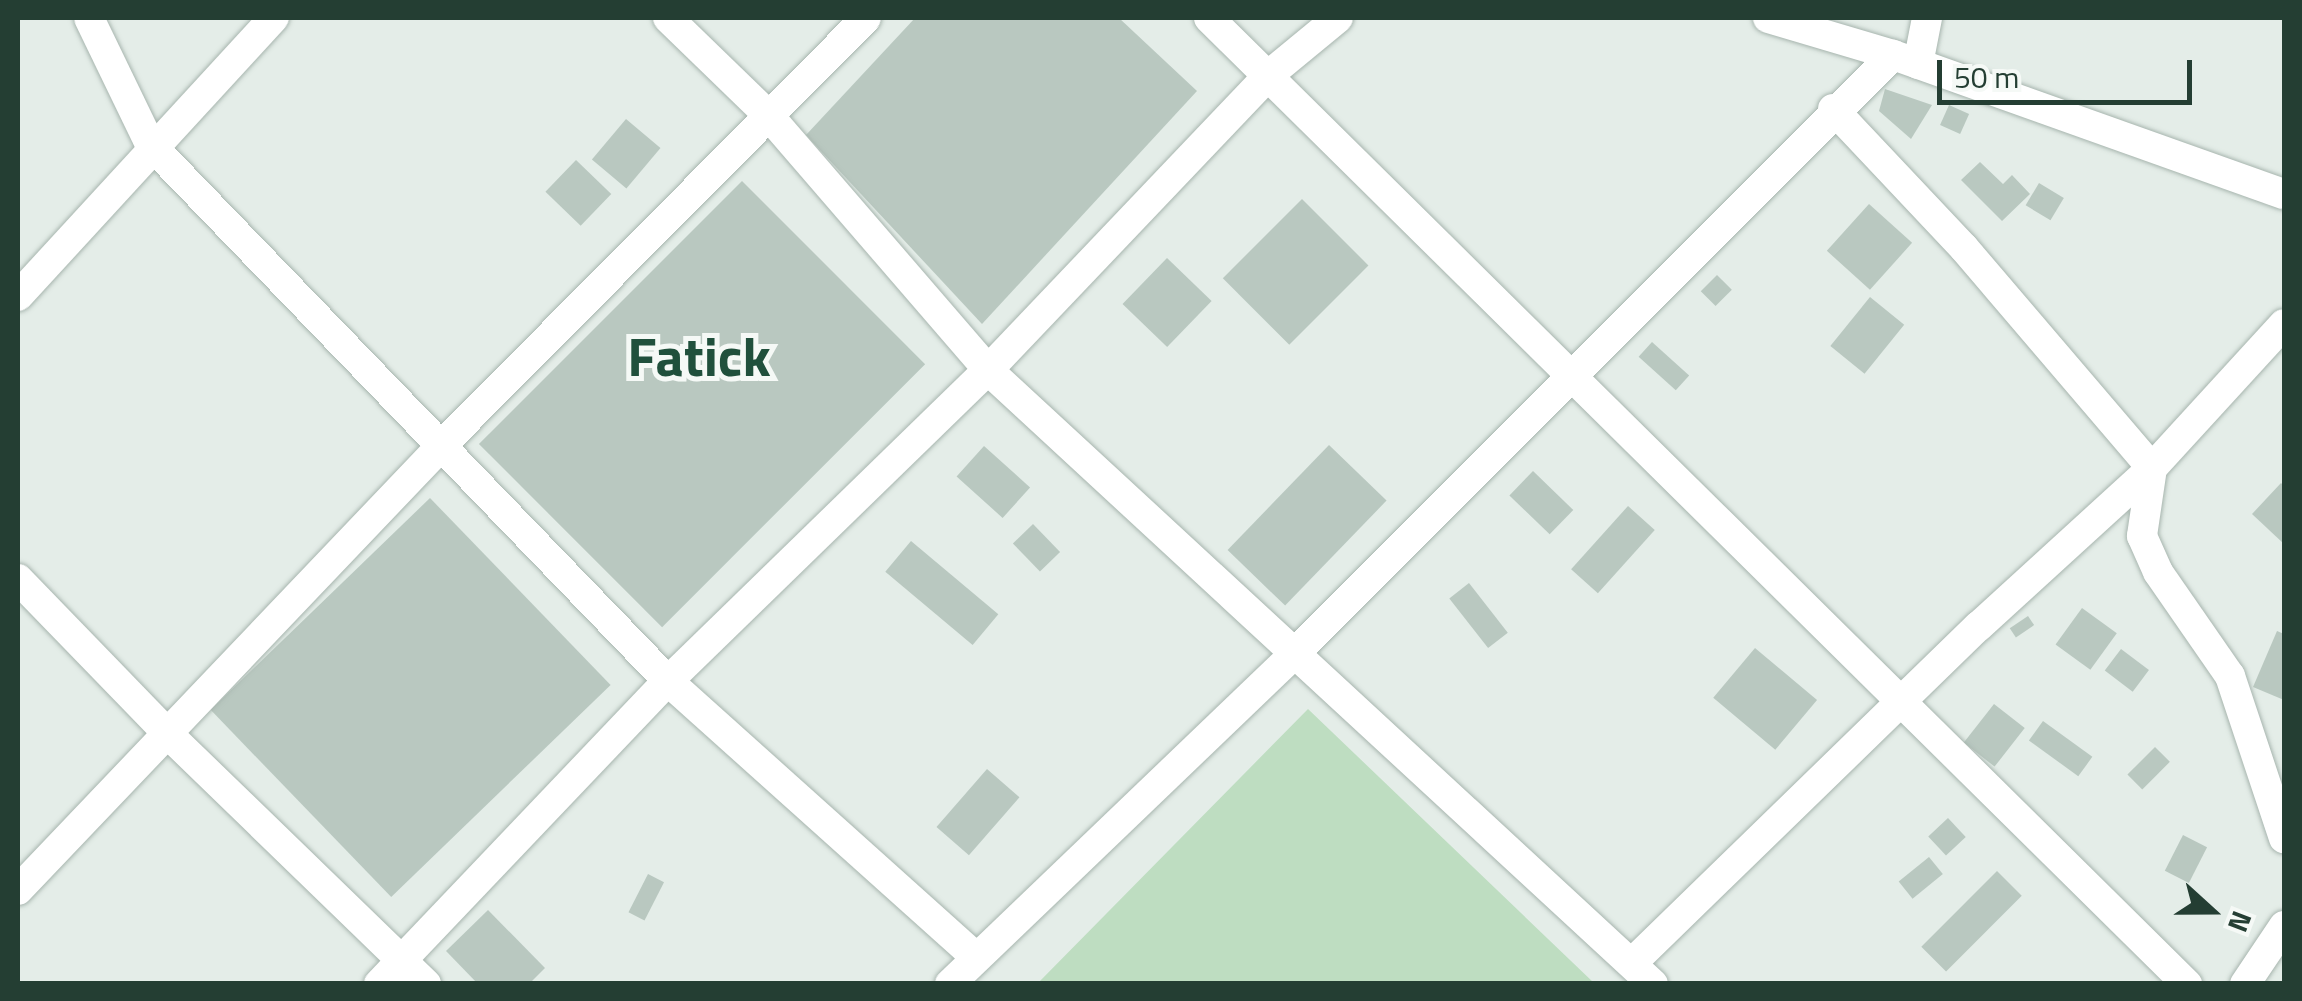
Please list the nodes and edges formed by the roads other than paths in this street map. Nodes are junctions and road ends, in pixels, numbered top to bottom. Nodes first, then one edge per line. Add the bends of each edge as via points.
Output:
1 (89, 18) edge
2 (274, 18) edge
3 (668, 18) edge
4 (866, 18) edge
5 (1209, 18) edge
6 (1338, 18) edge
7 (1768, 18) edge
8 (1927, 18) edge
9 (1905, 59) junction
10 (1270, 74) junction
11 (1833, 109) junction
12 (769, 116) junction
13 (150, 144) junction
14 (2284, 194) edge
15 (18, 296) edge
16 (2284, 324) edge
17 (988, 370) junction
18 (1568, 375) junction
19 (443, 444) junction
20 (2152, 468) junction
21 (18, 579) edge
22 (1294, 654) junction
23 (668, 681) junction
24 (1901, 703) junction
25 (168, 736) junction
26 (2284, 838) edge
27 (18, 890) edge
28 (2284, 926) edge
29 (975, 956) junction
30 (402, 958) junction
31 (1643, 973) edge
32 (379, 984) edge
33 (426, 984) edge
34 (950, 984) edge
35 (2187, 984) edge
36 (2244, 984) edge

1 - 13 street
2 - 13 street
3 - 12 street
4 - 12 street
5 - 10 street
6 - 10 street
7 - 9 street
8 - 9 street
9 - 11 street
9 - 14 street
10 - 17 street
10 - 18 street
11 - 18 street
11 - 20 street via 1964,248
12 - 17 street
12 - 19 street
13 - 15 street
13 - 19 street
16 - 20 street
17 - 22 street
17 - 23 street
18 - 22 street
18 - 24 street
19 - 23 street
19 - 25 street
20 - 24 street
20 - 26 street via 2142,536 2158,572 2230,676
21 - 25 street
22 - 29 street
22 - 31 street
23 - 29 street
23 - 30 street
24 - 31 street
24 - 35 street
25 - 27 street
25 - 30 street
28 - 36 street
29 - 34 street
30 - 32 street
30 - 33 street

